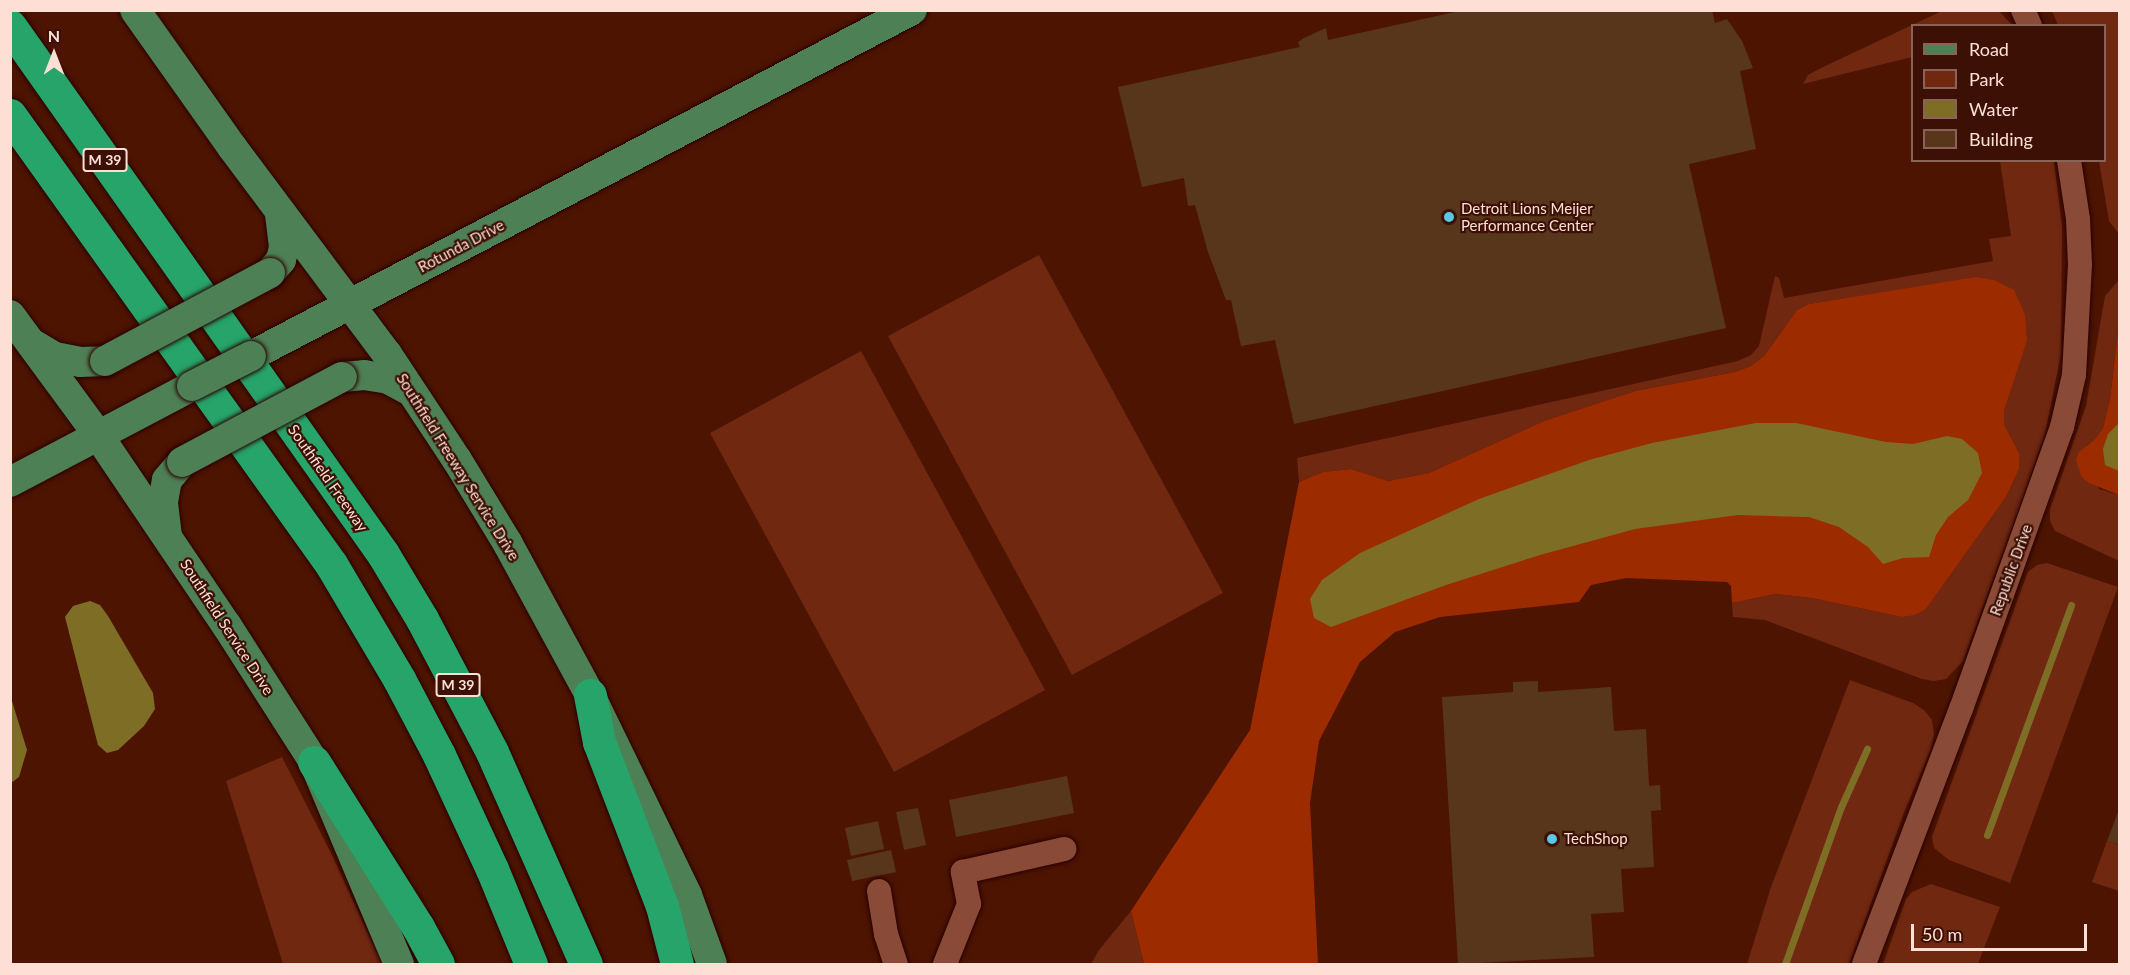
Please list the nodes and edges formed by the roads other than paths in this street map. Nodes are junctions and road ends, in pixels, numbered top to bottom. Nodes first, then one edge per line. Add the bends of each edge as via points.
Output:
1 (135, 10) edge
2 (912, 10) edge
3 (2023, 10) edge
4 (2029, 24) edge
5 (10, 26) edge
6 (10, 115) edge
7 (2069, 162) edge
8 (280, 212) junction
9 (349, 304) junction
10 (10, 315) edge
11 (30, 342) junction
12 (411, 391) junction
13 (98, 435) junction
14 (10, 482) edge
15 (167, 538) junction
16 (591, 695) junction
17 (314, 762) junction
18 (1064, 849) dead end
19 (879, 891) dead end
20 (399, 964) edge
21 (438, 964) edge
22 (531, 964) edge
23 (586, 964) edge
24 (677, 964) edge
25 (712, 964) edge
26 (896, 964) edge
27 (945, 964) edge
28 (1864, 964) edge

1 - 8 main road, Southfield Freeway Service Drive
2 - 9 main road, Rotunda Drive
3 - 4 street
5 - 23 highway, Southfield Freeway / M 39 via 383,554 492,752
6 - 22 highway via 331,564 399,679 438,755
7 - 28 street, Republic Drive via 2080,265 2074,375 2062,427
8 - 9 main road, Southfield Freeway Service Drive
8 - 11 main road, bridge via 284,248 281,260 270,273 105,361 80,363 55,357
9 - 12 main road, Southfield Freeway Service Drive
9 - 13 main road, Rotunda Drive, bridge
10 - 11 main road, Southfield Service Drive
11 - 13 main road, Southfield Service Drive
12 - 15 main road, bridge via 388,379 342,377 182,462 167,480 163,502
12 - 16 main road, Southfield Freeway Service Drive via 508,544
13 - 14 main road, Rotunda Drive
13 - 15 main road, Southfield Service Drive
15 - 17 main road, Southfield Service Drive
16 - 24 highway via 599,742 662,906
16 - 25 main road, Southfield Freeway Service Drive via 687,896
17 - 20 main road, Southfield Service Drive
17 - 21 highway
18 - 27 street via 963,872 969,904
19 - 26 street

